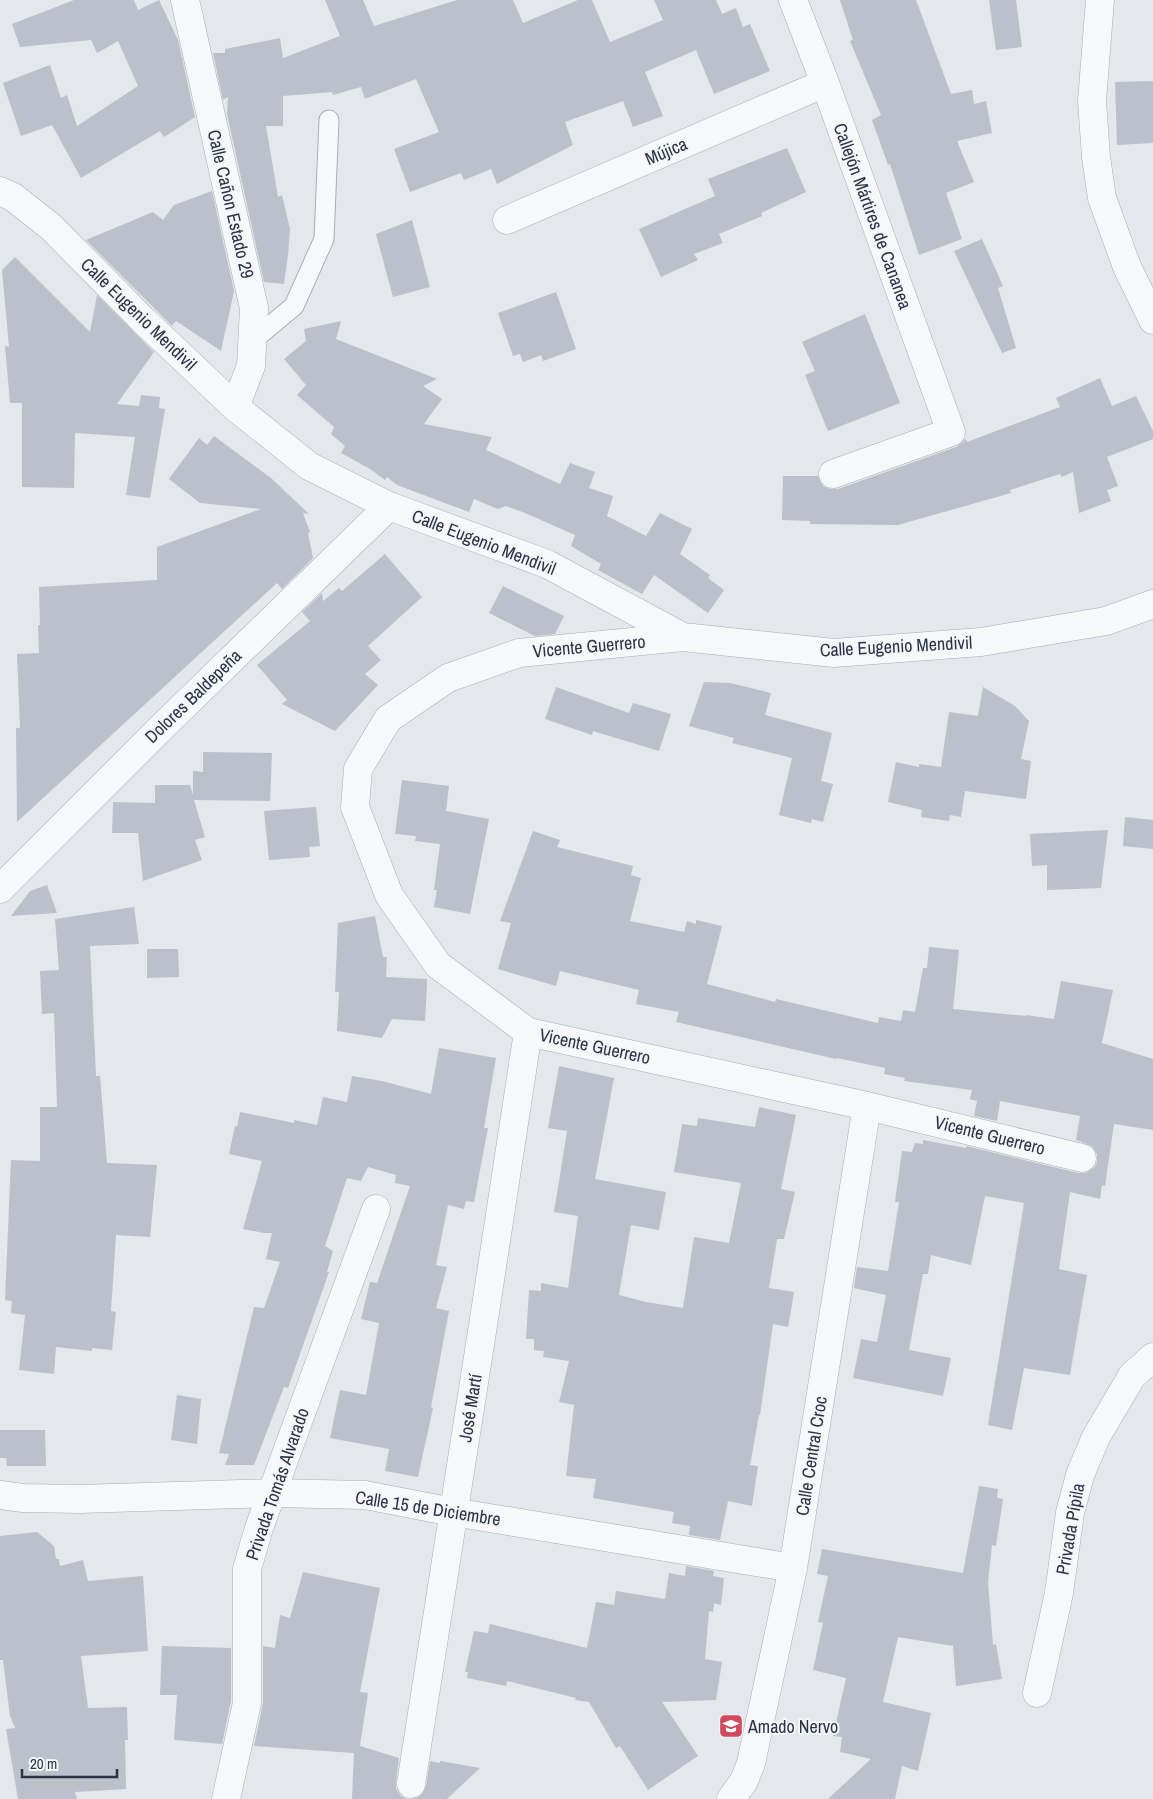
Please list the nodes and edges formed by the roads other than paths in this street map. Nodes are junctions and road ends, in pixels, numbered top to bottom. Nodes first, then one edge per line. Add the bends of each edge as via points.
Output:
1 (185, 0) edge
2 (793, 0) edge
3 (1100, 0) edge
4 (825, 83) junction
5 (329, 120) dead end
6 (0, 190) edge
7 (507, 220) dead end
8 (1153, 320) edge
9 (252, 341) junction
10 (235, 407) junction
11 (833, 474) dead end
12 (389, 506) junction
13 (1153, 604) edge
14 (684, 637) junction
15 (0, 889) edge
16 (528, 1032) junction
17 (867, 1106) junction
18 (1082, 1158) dead end
19 (376, 1209) dead end
20 (1153, 1357) edge
21 (273, 1493) junction
22 (0, 1495) edge
23 (453, 1512) junction
24 (793, 1568) junction
25 (1036, 1693) dead end
26 (411, 1784) dead end
27 (226, 1799) edge
28 (731, 1799) edge

1 - 9 street, Calle Cañon Estado 29 via 254,308
2 - 4 street, Callejón Mártires de Cananea
3 - 8 street via 1092,101 1102,198 1127,267
4 - 7 street, Mújica
4 - 11 street, Callejón Mártires de Cananea via 951,432
5 - 9 lane via 324,239 294,306
6 - 10 street, Calle Eugenio Mendivil via 50,227
9 - 10 street, Calle Cañon Estado 29 via 252,366
10 - 12 street, Calle Eugenio Mendivil via 309,466
12 - 14 street, Calle Eugenio Mendivil via 547,564
12 - 15 street, Dolores Baldepeña
13 - 14 street, Calle Eugenio Mendivil via 1106,621 981,642 834,653
14 - 16 street, Vicente Guerrero via 519,652 448,678 388,719 358,769 355,807 389,895 438,965
16 - 17 street, Vicente Guerrero
16 - 23 street, José Martí
17 - 18 street, Vicente Guerrero
17 - 24 street, Calle Central Croc
19 - 21 street, Privada Tomás Alvarado
20 - 25 street, Privada Pípila via 1132,1376 1096,1437 1080,1475 1070,1513 1059,1593
21 - 22 street, Calle 15 de Diciembre via 80,1499
21 - 23 street, Calle 15 de Diciembre via 365,1495
21 - 27 street, Privada Tomás Alvarado via 247,1568 247,1703
23 - 24 street, Calle 15 de Diciembre
23 - 26 street, José Martí
24 - 28 street, Calle Central Croc via 751,1763 744,1782

